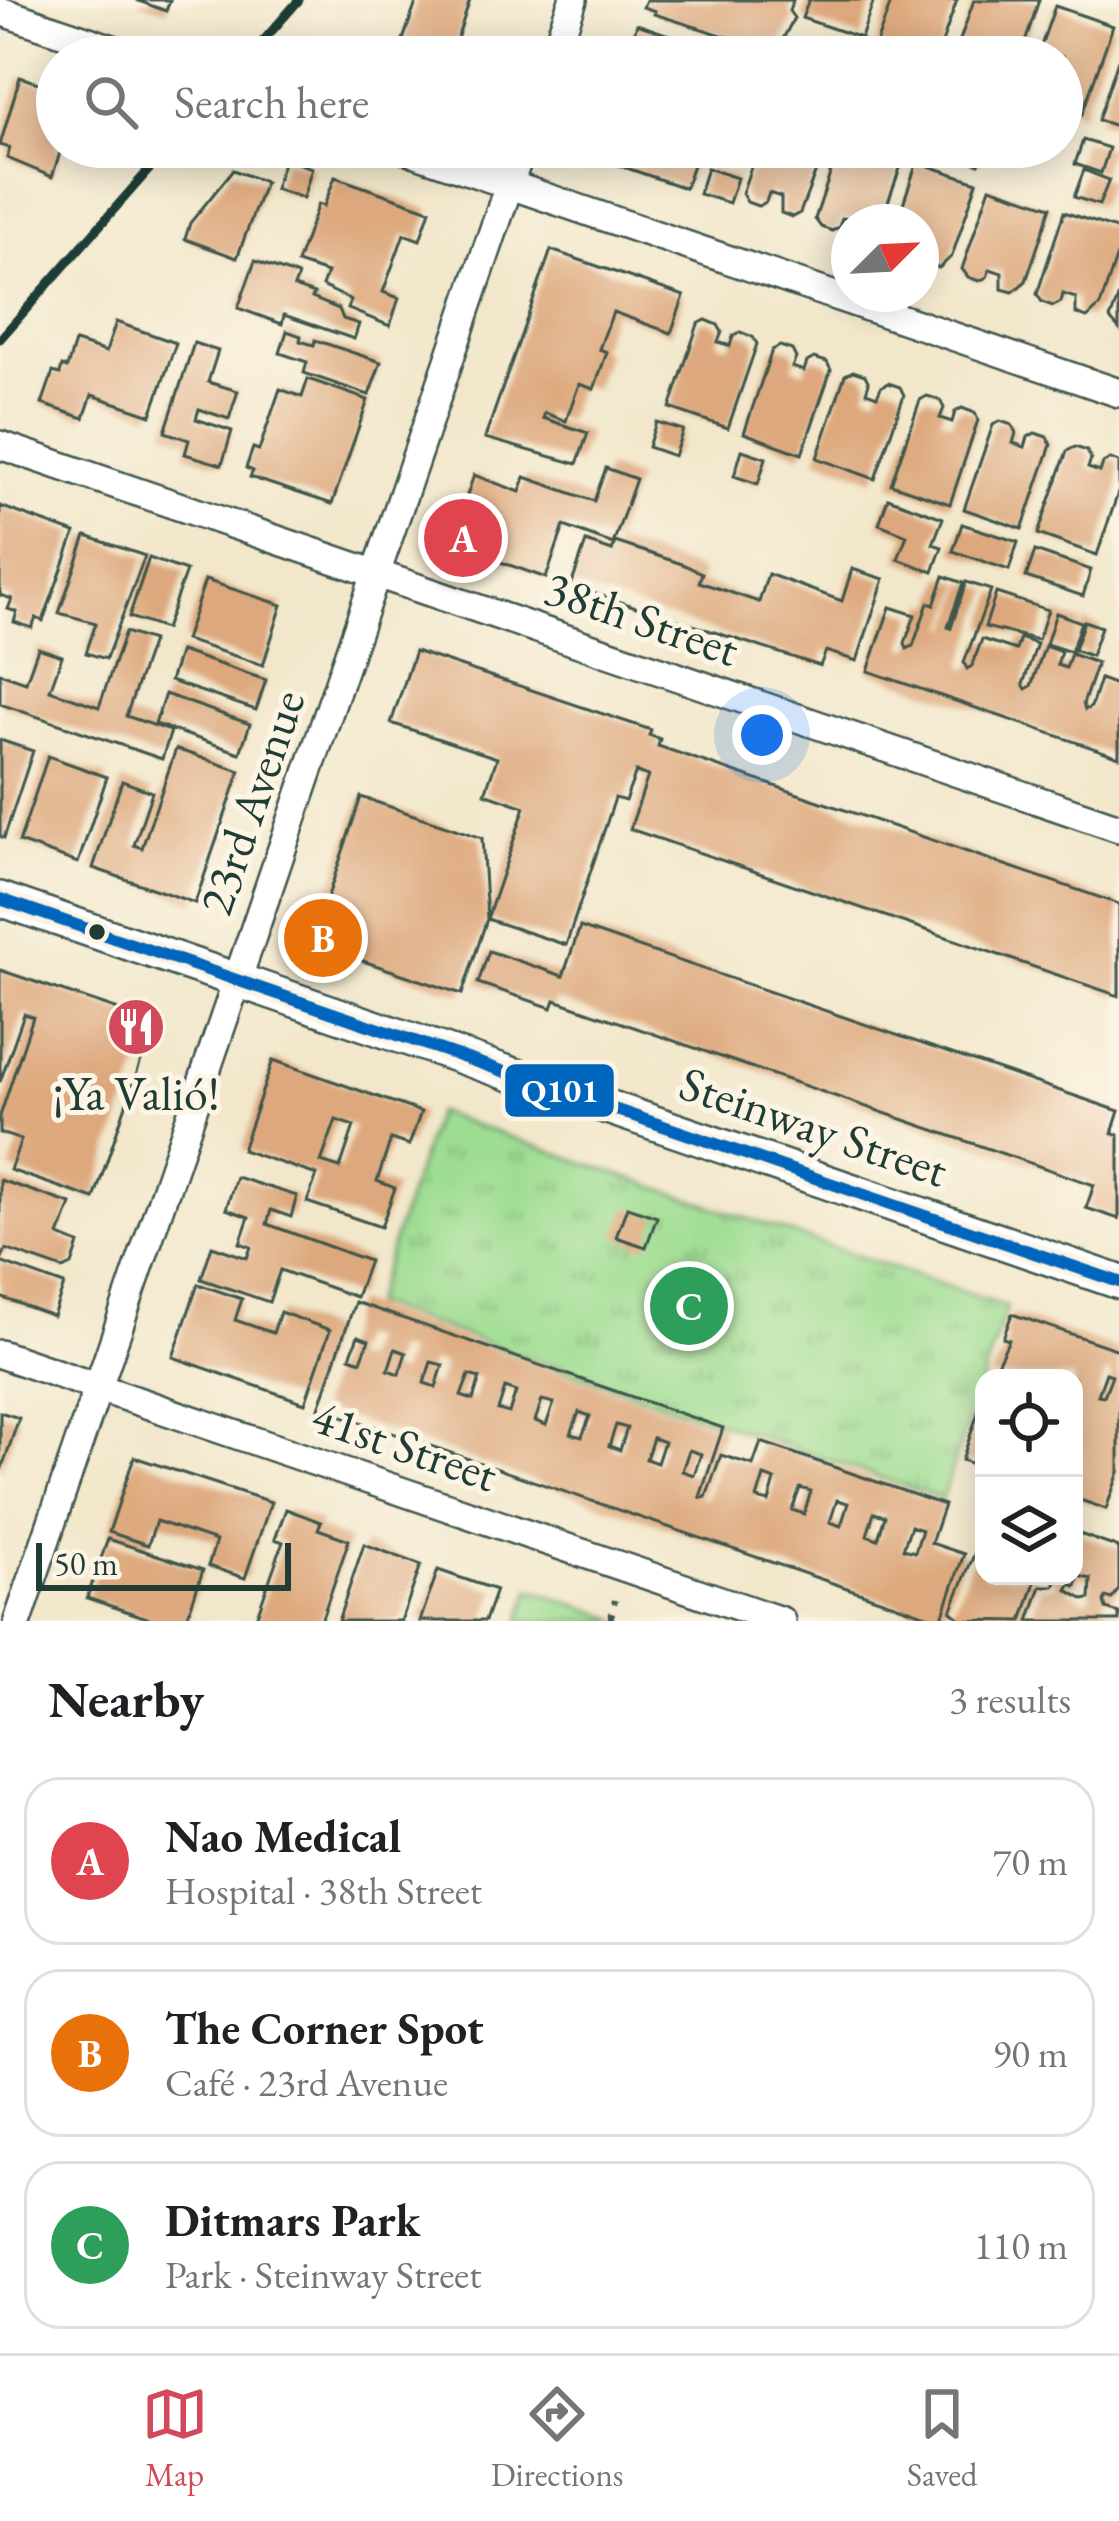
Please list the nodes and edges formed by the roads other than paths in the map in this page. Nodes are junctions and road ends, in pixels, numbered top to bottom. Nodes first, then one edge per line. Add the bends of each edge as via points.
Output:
1 (573, 0) edge
2 (0, 11) edge
3 (74, 36) edge
4 (560, 36) edge
5 (459, 168) edge
6 (515, 168) edge
7 (509, 185) junction
8 (1119, 393) edge
9 (0, 445) edge
10 (376, 574) junction
11 (1119, 829) edge
12 (0, 899) edge
13 (238, 980) junction
14 (1119, 1282) edge
15 (0, 1354) edge
16 (98, 1387) junction
17 (18, 1621) edge
18 (781, 1621) edge

1 - 4 street
2 - 3 street
5 - 7 street
6 - 7 street, 23rd Avenue
7 - 8 street
7 - 10 street, 23rd Avenue
9 - 10 street, 38th Street
10 - 11 street, 38th Street
10 - 13 street, 23rd Avenue
12 - 13 street, Steinway Street
13 - 14 street, Steinway Street
13 - 16 street, 23rd Avenue
15 - 16 street, 41st Street
16 - 17 street, 23rd Avenue
16 - 18 street, 41st Street

